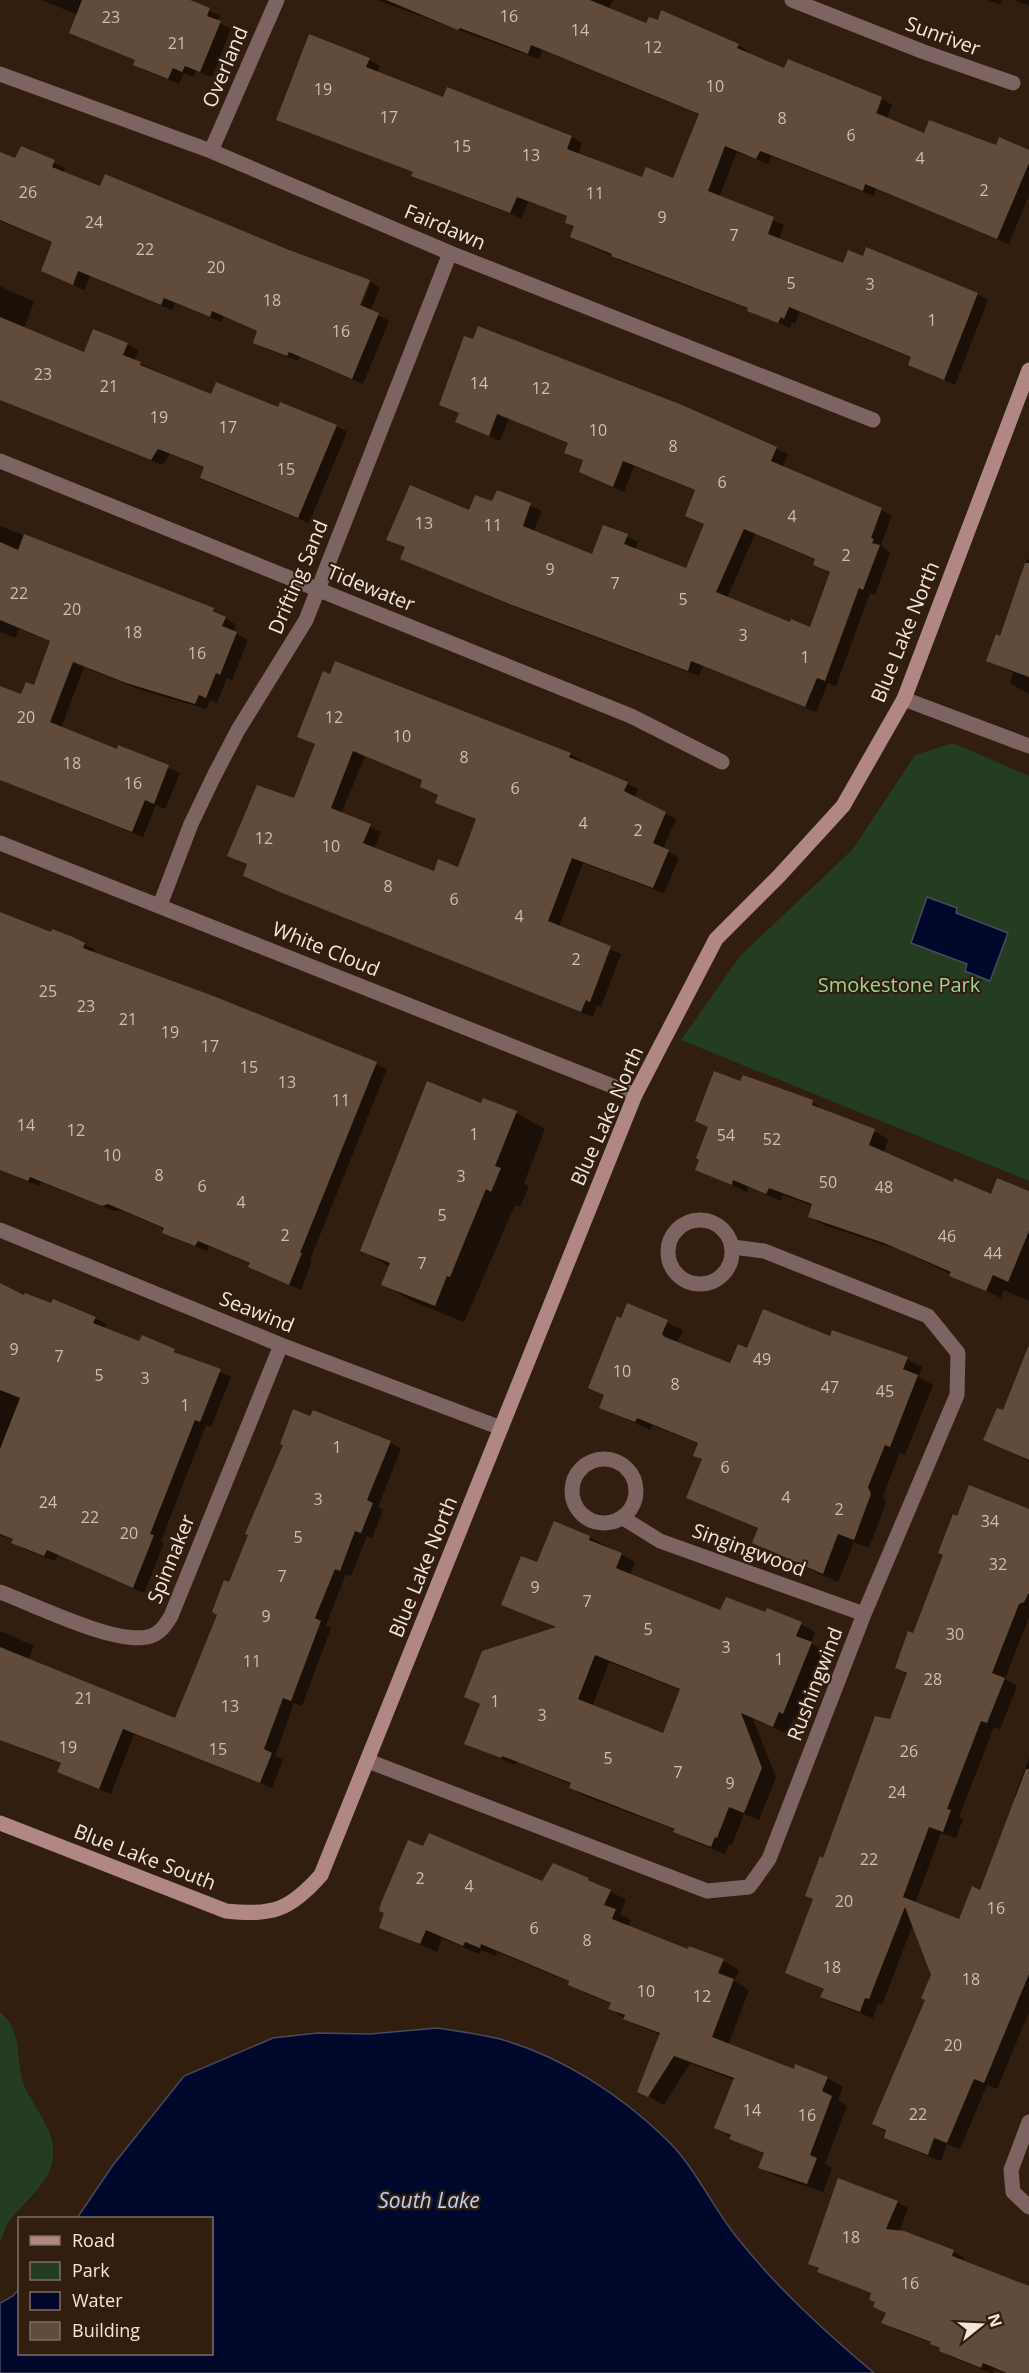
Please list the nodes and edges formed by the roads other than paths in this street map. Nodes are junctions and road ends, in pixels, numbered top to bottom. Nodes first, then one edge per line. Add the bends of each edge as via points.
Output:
1 (277, 0) edge
2 (792, 0) edge
3 (0, 74) edge
4 (1012, 83) dead end
5 (211, 151) junction
6 (450, 253) junction
7 (1029, 369) edge
8 (873, 420) dead end
9 (0, 461) edge
10 (318, 589) junction
11 (904, 699) junction
12 (1029, 746) edge
13 (722, 762) dead end
14 (0, 843) edge
15 (160, 905) junction
16 (635, 1095) junction
17 (0, 1230) edge
18 (732, 1247) junction
19 (281, 1345) junction
20 (501, 1428) junction
21 (622, 1518) junction
22 (0, 1592) edge
23 (864, 1614) junction
24 (368, 1761) junction
25 (0, 1823) edge
26 (278, 1910) joint
27 (1029, 2122) edge
28 (1029, 2208) edge

1 - 5 street, Overland
2 - 4 street, Sunriver
3 - 5 street, Fairdawn
5 - 6 street, Fairdawn
6 - 8 street, Fairdawn
6 - 10 street, Drifting Sand
7 - 11 street, Blue Lake North
9 - 10 street, Tidewater
10 - 13 street, Tidewater via 631,716
10 - 15 street, Drifting Sand via 300,632 214,776
11 - 12 street
11 - 16 street, Blue Lake North via 843,806 716,939
14 - 15 street, White Cloud
15 - 16 street, White Cloud
16 - 20 street, Blue Lake North
17 - 19 street, Seawind
18 - 18 street via 721,1227 710,1221 687,1222 670,1239 669,1263 685,1281 708,1284 728,1270
18 - 23 street, Rushingwind via 764,1251 928,1316 958,1353 957,1395
19 - 20 street, Seawind
19 - 22 street, Spinnaker via 163,1629 149,1637 129,1639
20 - 24 street, Blue Lake North
21 - 21 street via 635,1499 632,1475 614,1460 590,1462 574,1479 573,1502 589,1520 600,1524
21 - 23 street, Singingwood via 660,1541
23 - 24 street, Rushingwind via 769,1859 748,1887 707,1891
24 - 26 street, Blue Lake North via 321,1875 301,1897
25 - 26 street, Blue Lake South via 226,1911 251,1914
27 - 28 street via 1011,2170 1013,2192

